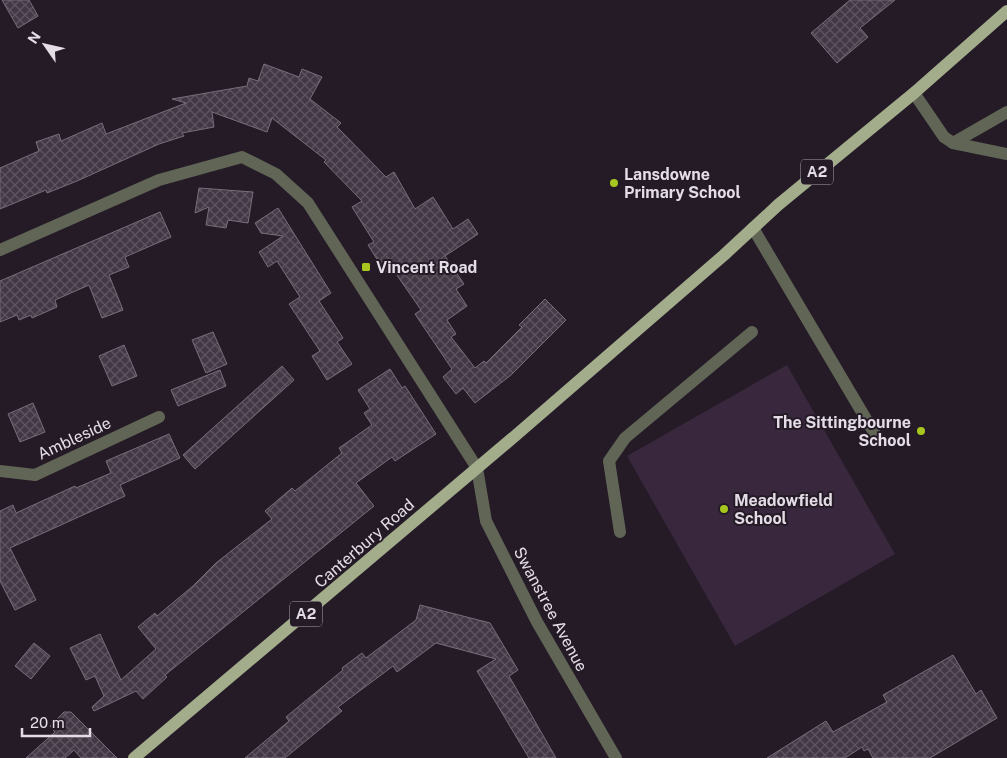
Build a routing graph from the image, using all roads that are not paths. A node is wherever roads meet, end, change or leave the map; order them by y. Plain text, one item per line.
1 (1007, 11) edge
2 (914, 93) junction
3 (1007, 112) edge
4 (953, 143) junction
5 (1007, 154) edge
6 (754, 228) junction
7 (0, 250) edge
8 (752, 332) dead end
9 (159, 417) dead end
10 (879, 442) dead end
11 (477, 468) junction
12 (0, 471) edge
13 (620, 532) dead end
14 (134, 758) edge
15 (616, 758) edge

1 - 2 main road, A2
2 - 4 street
2 - 6 main road, A2
3 - 4 street
4 - 5 street
6 - 10 street
6 - 11 main road, A2
7 - 11 street
8 - 13 street
9 - 12 street, Ambleside
11 - 14 main road, Canterbury Road / A2
11 - 15 street, Swanstree Avenue

